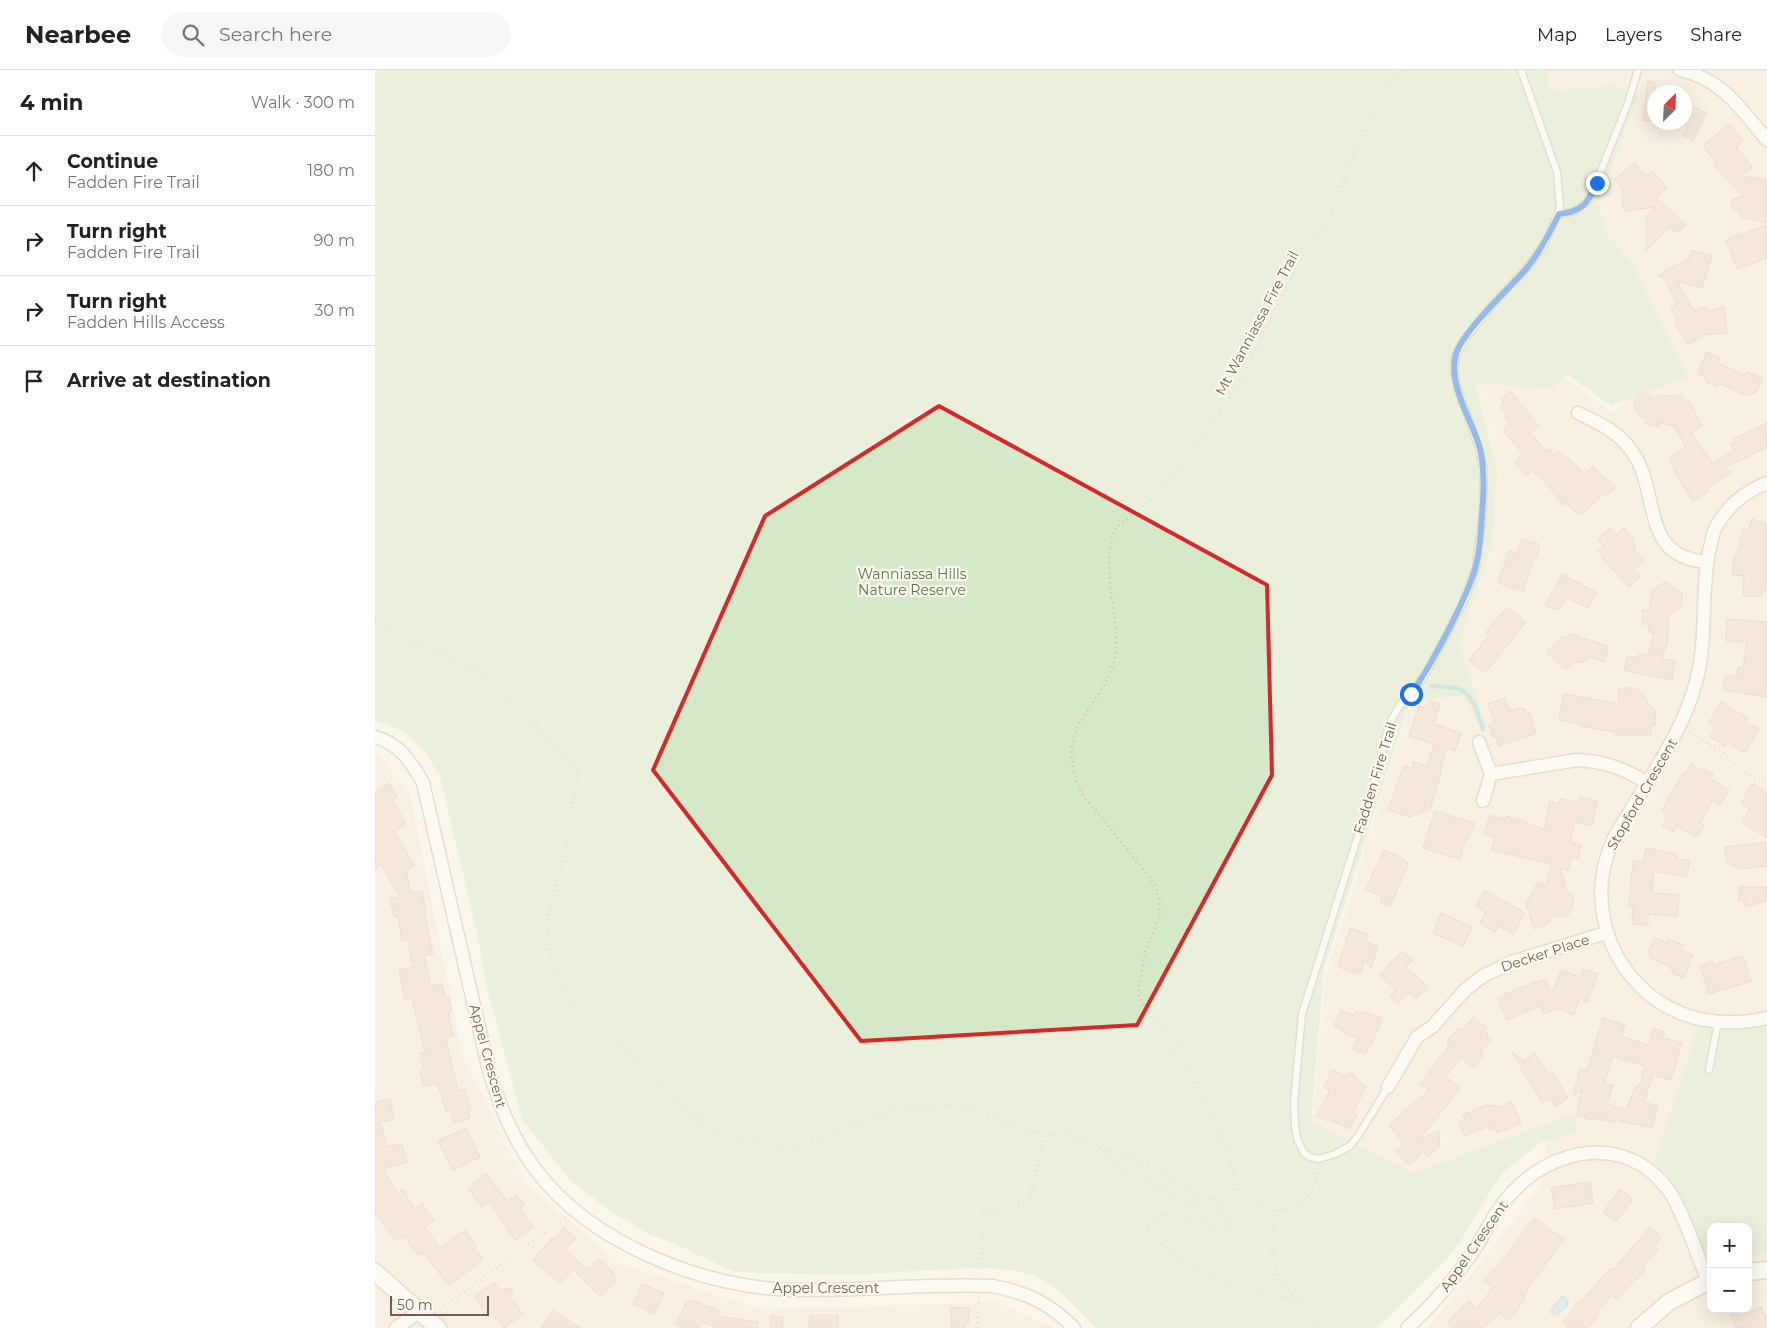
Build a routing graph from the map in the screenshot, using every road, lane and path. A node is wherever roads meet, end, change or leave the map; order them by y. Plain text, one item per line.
1 (1403, 70) edge
2 (1521, 70) edge
3 (1639, 70) edge
4 (1680, 70) edge
5 (1767, 140) edge
6 (1559, 214) junction
7 (1578, 413) dead end
8 (1767, 483) edge
9 (1707, 562) junction
10 (375, 620) edge
11 (1690, 725) dead end
12 (1688, 731) junction
13 (375, 737) edge
14 (1684, 738) dead end
15 (1479, 742) dead end
16 (1491, 774) junction
17 (1767, 782) edge
18 (1647, 783) junction
19 (1483, 801) dead end
20 (1606, 933) junction
21 (1767, 1018) edge
22 (1718, 1022) junction
23 (1709, 1070) dead end
24 (1388, 1086) joint
25 (1044, 1134) junction
26 (1100, 1147) junction
27 (1319, 1159) junction
28 (1237, 1187) junction
29 (576, 1210) junction
30 (1276, 1210) junction
31 (1767, 1270) edge
32 (375, 1272) edge
33 (1752, 1272) edge
34 (1707, 1276) edge
35 (1707, 1282) edge
36 (980, 1286) junction
37 (1295, 1298) junction
38 (419, 1312) junction
39 (437, 1320) edge
40 (396, 1328) edge
41 (977, 1328) edge
42 (1073, 1328) edge
43 (1317, 1328) edge
44 (1407, 1328) edge
45 (1639, 1328) edge

1 - 28 path, Mt Wanniassa Fire Trail
2 - 6 lane, Fadden Fire Trail
3 - 6 lane
4 - 5 street
6 - 27 lane, Fadden Fire Trail
7 - 9 street
8 - 9 street, Stopford Crescent
9 - 18 street, Stopford Crescent
10 - 25 path
11 - 12 path
12 - 14 path
12 - 17 path
13 - 29 street, Appel Crescent
15 - 16 street
16 - 18 street
16 - 19 street
18 - 20 street, Stopford Crescent
20 - 22 street, Stopford Crescent
20 - 24 street, Decker Place
21 - 22 street, Stopford Crescent
22 - 23 lane
24 - 27 lane
25 - 26 path
25 - 36 path
26 - 28 path
26 - 37 path
27 - 30 path
28 - 30 path
29 - 36 street, Appel Crescent
29 - 39 path
30 - 37 path
31 - 33 street
32 - 38 street
34 - 44 street, Appel Crescent
35 - 45 street
36 - 41 path
36 - 42 street, Appel Crescent
37 - 43 path
38 - 39 street
38 - 40 street

